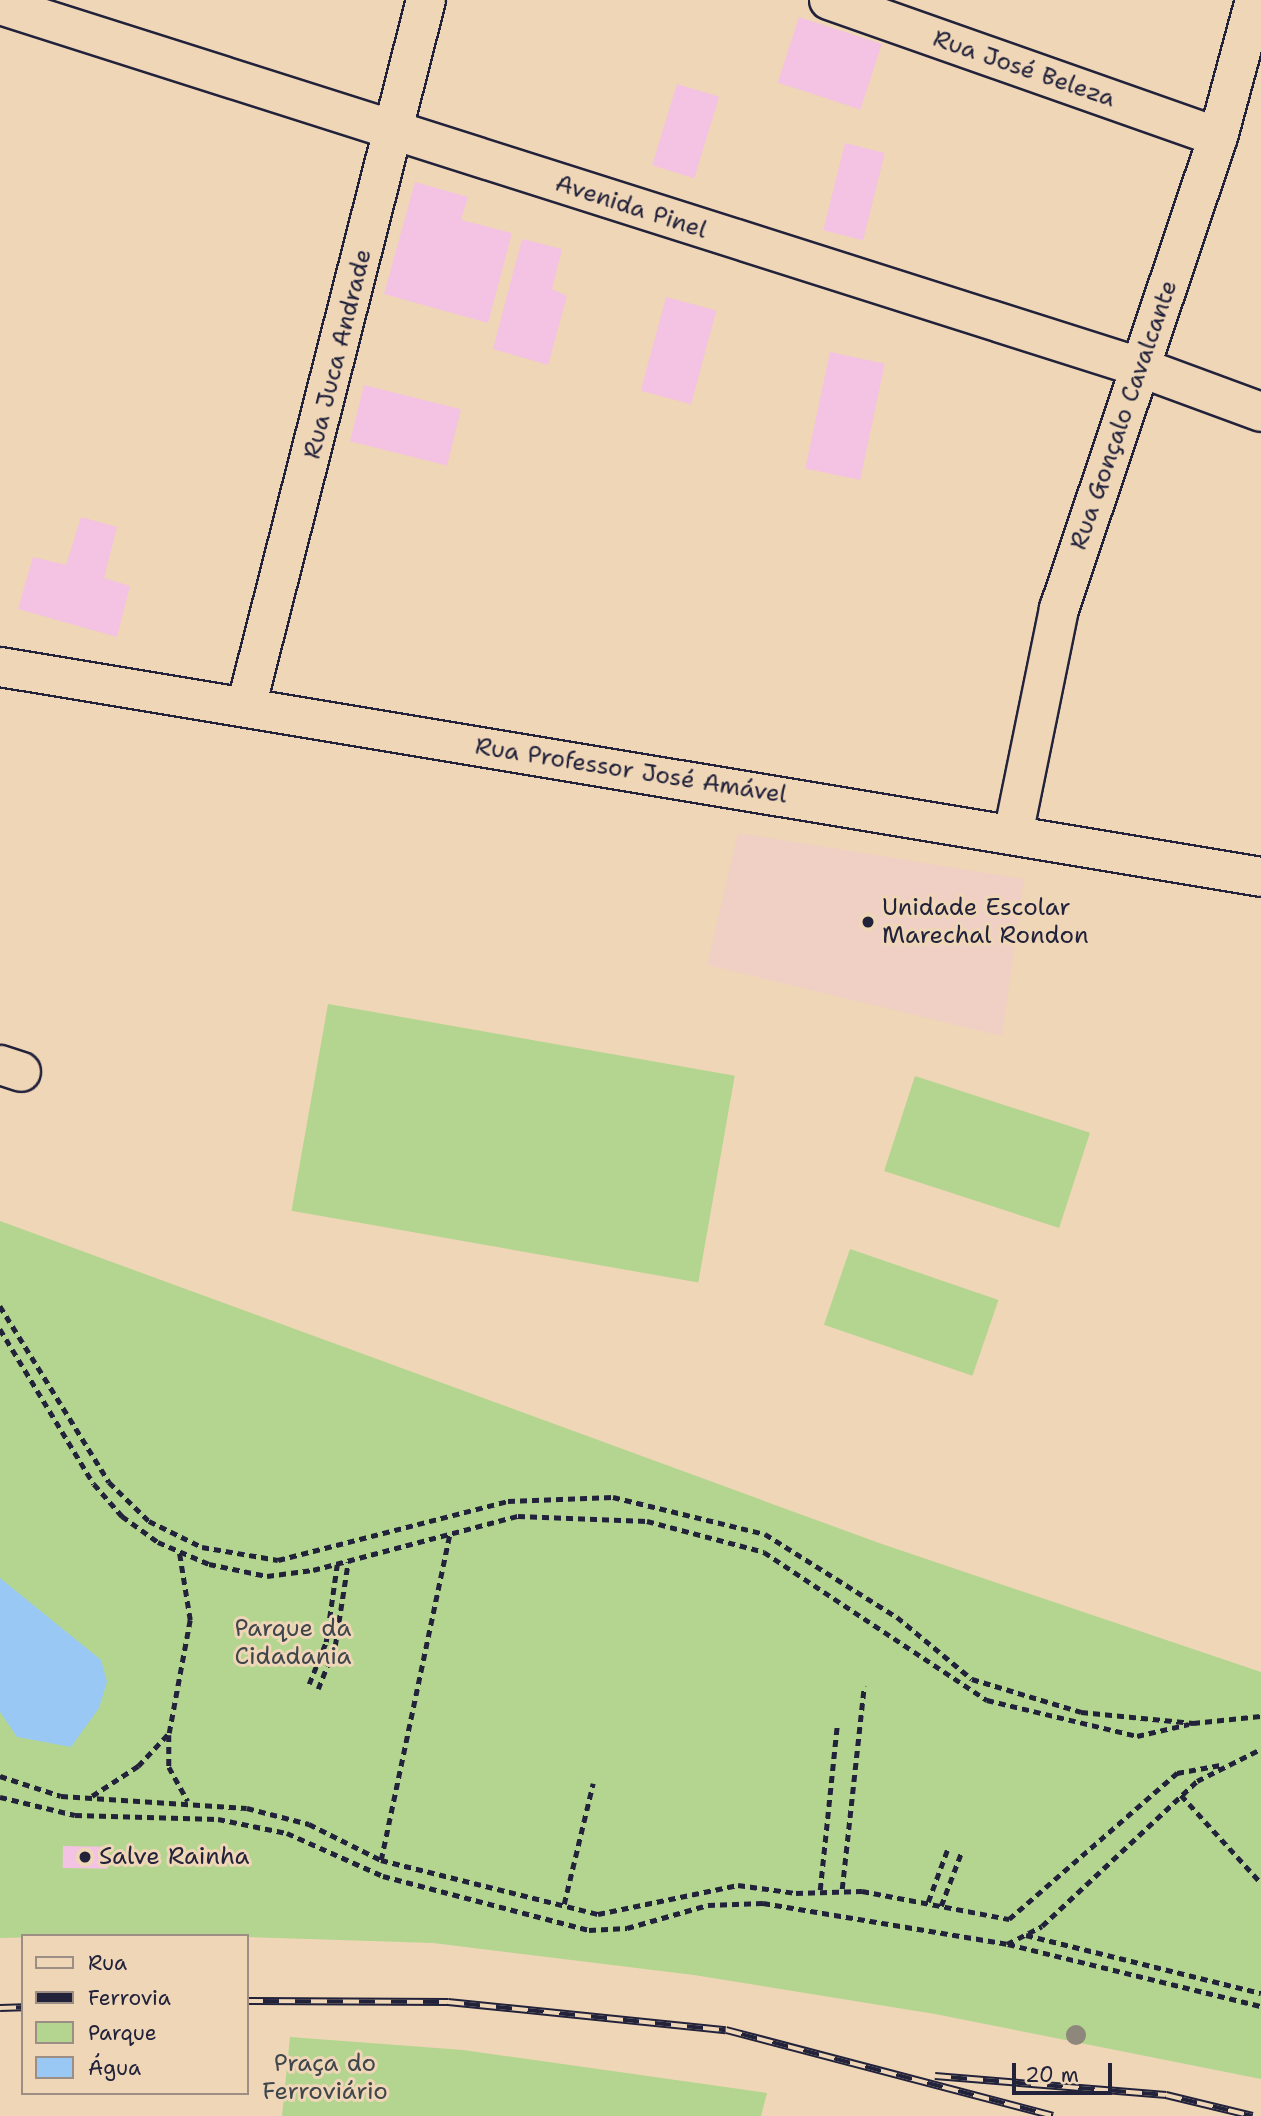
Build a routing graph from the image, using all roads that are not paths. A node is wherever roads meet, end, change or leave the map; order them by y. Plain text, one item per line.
1 (426, 0) edge
2 (829, 0) edge
3 (1255, 0) edge
4 (0, 5) edge
5 (81, 13) edge
6 (395, 132) junction
7 (1218, 137) junction
8 (1139, 367) junction
9 (1261, 412) edge
10 (0, 667) edge
11 (246, 707) junction
12 (1013, 835) junction
13 (1261, 877) edge

1 - 6 street, Rua Juca Andrade
2 - 7 street, Rua José Beleza
3 - 7 street, Rua Gonçalo Cavalcante
4 - 5 street, Avenida Pinel
5 - 6 street, Avenida Pinel
6 - 8 street, Avenida Pinel
6 - 11 street, Rua Juca Andrade
7 - 8 street, Rua Gonçalo Cavalcante
8 - 9 street, Avenida Pinel
8 - 12 street, Rua Gonçalo Cavalcante
10 - 11 street, Rua Professor José Amável
11 - 12 street, Rua Professor José Amável
12 - 13 street, Rua Professor José Amável

